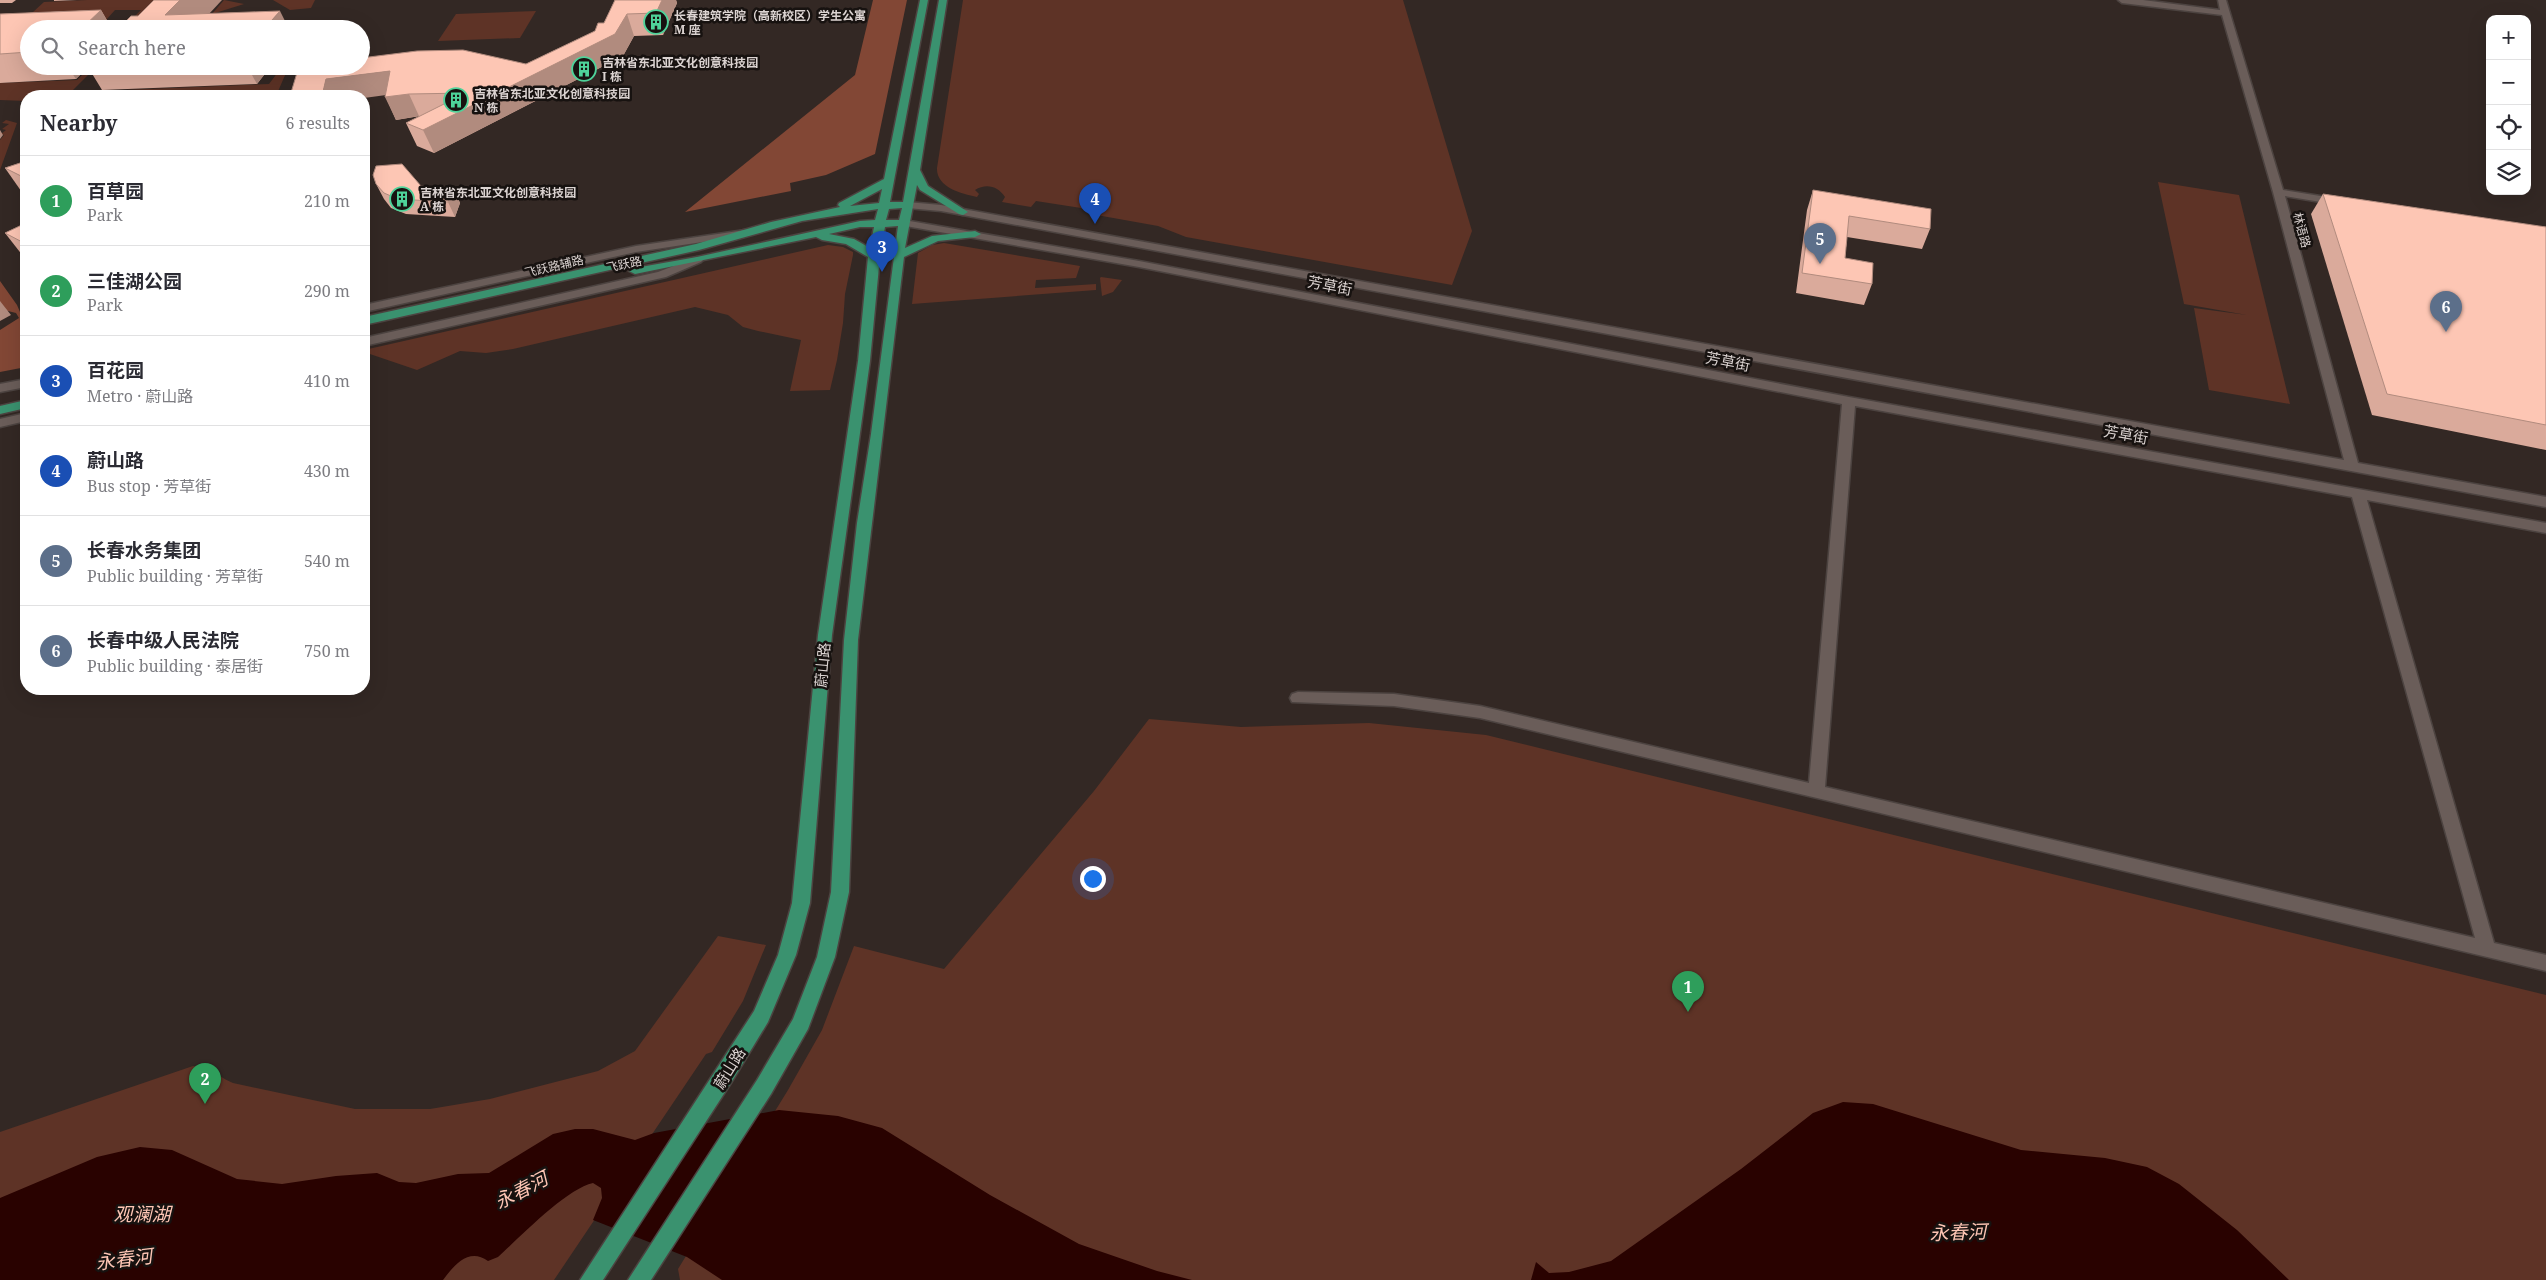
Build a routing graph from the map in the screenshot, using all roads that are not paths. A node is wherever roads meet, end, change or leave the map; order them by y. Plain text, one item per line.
1 (924, 0) edge
2 (943, 0) edge
3 (2122, 0) edge
4 (2222, 0) edge
5 (2226, 13) junction
6 (915, 170) junction
7 (888, 181) junction
8 (2278, 192) junction
9 (2354, 204) edge
10 (884, 205) junction
11 (907, 205) junction
12 (963, 212) junction
13 (816, 217) junction
14 (880, 223) junction
15 (904, 223) junction
16 (747, 232) junction
17 (975, 234) junction
18 (808, 236) junction
19 (1176, 250) junction
20 (874, 256) junction
21 (898, 256) junction
22 (697, 260) junction
23 (1163, 269) junction
24 (396, 302) junction
25 (370, 308) edge
26 (370, 317) edge
27 (370, 319) edge
28 (370, 328) edge
29 (370, 341) edge
30 (20, 384) edge
31 (0, 388) edge
32 (20, 397) edge
33 (0, 401) edge
34 (1849, 401) junction
35 (20, 405) edge
36 (0, 410) edge
37 (20, 418) edge
38 (0, 423) edge
39 (2352, 467) junction
40 (2358, 493) junction
41 (2546, 502) edge
42 (2546, 528) edge
43 (1298, 698) dead end
44 (1817, 790) junction
45 (2487, 948) junction
46 (2546, 963) edge
47 (596, 1273) edge
48 (639, 1280) edge

1 - 7 main road, 蔚山路
2 - 6 main road, 蔚山路
3 - 5 street
4 - 5 street, 林语路
5 - 8 street, 林语路
6 - 11 main road, 蔚山路
6 - 12 main road
7 - 10 main road, 蔚山路
7 - 13 main road
8 - 9 street
8 - 39 street, 林语路
10 - 11 main road, 飞跃路
10 - 13 main road, 飞跃路
10 - 14 main road, 蔚山路
11 - 12 street, 芳草街
11 - 15 main road, 蔚山路
12 - 19 street, 芳草街
13 - 16 main road, 飞跃路
14 - 15 main road, 飞跃路
14 - 18 main road, 飞跃路
14 - 20 main road, 蔚山路
15 - 17 street, 芳草街
15 - 21 main road, 蔚山路
16 - 24 street, 飞跃路辅路
16 - 27 main road, 飞跃路
17 - 21 main road
17 - 23 street, 芳草街
18 - 20 main road
18 - 22 main road, 飞跃路
19 - 23 street
19 - 39 street, 芳草街
20 - 47 main road, 蔚山路
21 - 48 main road, 蔚山路
22 - 28 main road, 飞跃路
22 - 29 street
23 - 34 street, 芳草街
24 - 25 street, 飞跃路辅路
24 - 26 street
30 - 31 street
32 - 33 main road
34 - 40 street, 芳草街
34 - 44 street
35 - 36 main road
37 - 38 street
39 - 41 street, 芳草街
40 - 42 street, 芳草街
40 - 45 street
43 - 44 street
44 - 45 street
45 - 46 street

